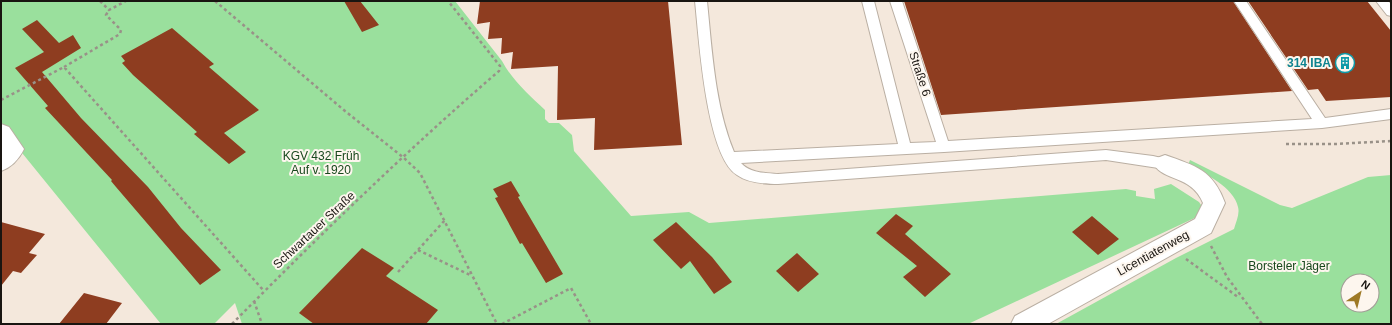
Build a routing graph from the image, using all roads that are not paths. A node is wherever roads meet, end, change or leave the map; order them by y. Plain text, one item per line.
1 (701, 1) edge
2 (868, 1) edge
3 (896, 1) edge
4 (1240, 1) edge
5 (1382, 1) edge
6 (1391, 12) edge
7 (1391, 114) edge
8 (1322, 123) junction
9 (1, 133) edge
10 (944, 147) junction
11 (905, 148) junction
12 (729, 158) junction
13 (1, 162) edge
14 (1165, 164) joint
15 (1024, 324) edge

1 - 12 lane
2 - 11 lane
3 - 10 lane, Straße 6
4 - 8 lane
5 - 6 lane
7 - 8 lane
8 - 10 lane
9 - 13 street
10 - 11 lane
11 - 12 lane
12 - 14 lane
14 - 15 street, Licentiatenweg

